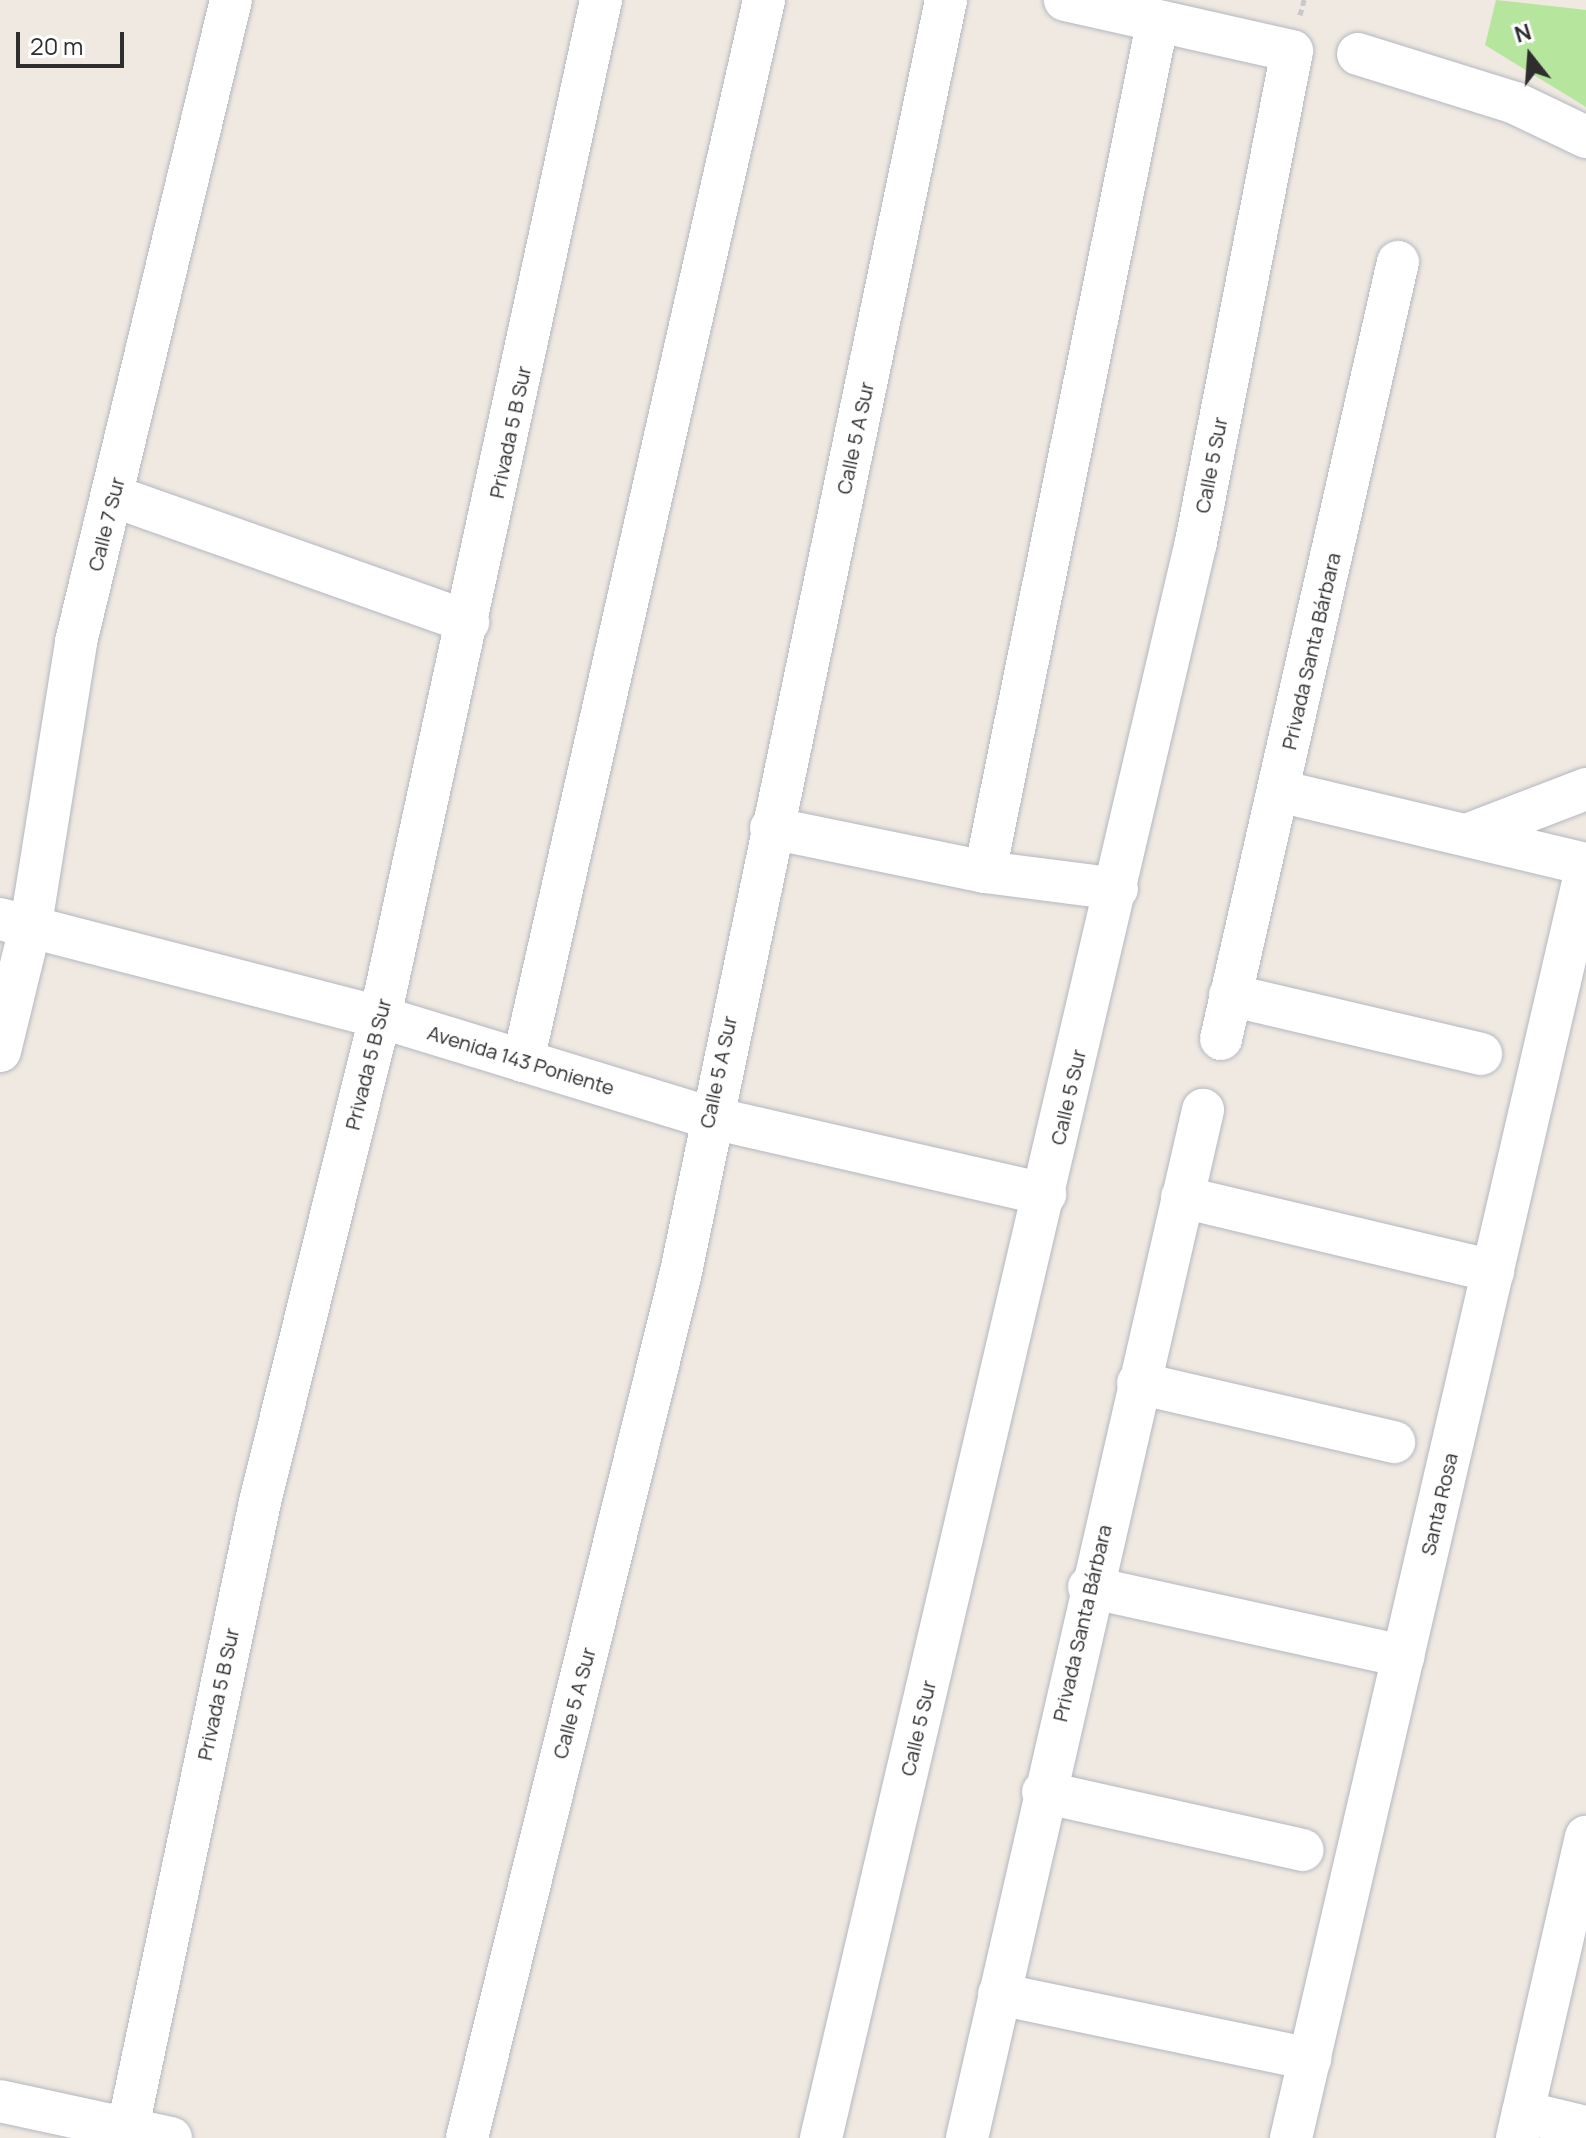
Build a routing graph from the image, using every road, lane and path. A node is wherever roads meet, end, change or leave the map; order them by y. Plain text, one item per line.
1 (231, 0) edge
2 (601, 0) edge
3 (764, 0) edge
4 (946, 0) edge
5 (1065, 0) edge
6 (1157, 24) junction
7 (1358, 54) dead end
8 (1586, 137) edge
9 (1398, 262) dead end
10 (113, 496) junction
11 (468, 622) junction
12 (1586, 789) edge
13 (1279, 791) junction
14 (771, 828) junction
15 (1474, 832) junction
16 (1586, 866) edge
17 (985, 872) junction
18 (1117, 889) junction
19 (15, 921) edge
20 (1230, 995) junction
21 (380, 1017) junction
22 (1221, 1039) dead end
23 (0, 1051) edge
24 (1481, 1054) dead end
25 (523, 1061) junction
26 (1203, 1110) dead end
27 (708, 1117) junction
28 (1045, 1194) junction
29 (1182, 1197) junction
30 (1493, 1271) junction
31 (1138, 1383) junction
32 (1394, 1442) dead end
33 (1089, 1587) junction
34 (1404, 1656) junction
35 (1043, 1792) junction
36 (1586, 1837) edge
37 (1303, 1850) dead end
38 (1577, 1919) edge
39 (999, 1994) junction
40 (1310, 2059) junction
41 (0, 2101) edge
42 (1520, 2125) edge
43 (128, 2127) junction
44 (1586, 2127) edge
45 (171, 2138) edge
46 (467, 2138) edge
47 (821, 2138) edge
48 (967, 2138) edge
49 (1291, 2138) edge

1 - 10 street, Calle 7 Sur
2 - 11 street, Privada 5 B Sur
3 - 25 street
4 - 14 street, Calle 5 A Sur
5 - 6 street
6 - 17 street
6 - 18 street, Calle 5 Sur
7 - 8 street
9 - 13 street, Privada Santa Bárbara
10 - 11 street
10 - 19 street, Calle 7 Sur
11 - 21 street, Privada 5 B Sur
12 - 15 street
13 - 15 street
13 - 20 street, Privada Santa Bárbara
14 - 17 street
14 - 27 street, Calle 5 A Sur
15 - 16 street
16 - 30 street, Santa Rosa
17 - 18 street
18 - 28 street, Calle 5 Sur
19 - 21 street, Avenida 143 Poniente
19 - 23 street, Calle 7 Sur
20 - 22 street, Privada Santa Bárbara
20 - 24 street
21 - 25 street, Avenida 143 Poniente
21 - 43 street, Privada 5 B Sur
25 - 27 street, Avenida 143 Poniente
26 - 29 street, Privada Santa Bárbara
27 - 28 street, Avenida 143 Poniente
27 - 46 street, Calle 5 A Sur
28 - 47 street, Calle 5 Sur
29 - 30 street
29 - 31 street, Privada Santa Bárbara
30 - 34 street, Santa Rosa
31 - 32 street
31 - 33 street, Privada Santa Bárbara
33 - 34 street
33 - 35 street, Privada Santa Bárbara
34 - 40 street, Santa Rosa
35 - 37 street
35 - 39 street, Privada Santa Bárbara
36 - 38 street
38 - 42 street
39 - 40 street
39 - 48 street, Privada Santa Bárbara
40 - 49 street, Santa Rosa
41 - 43 street
42 - 44 street
43 - 45 street

